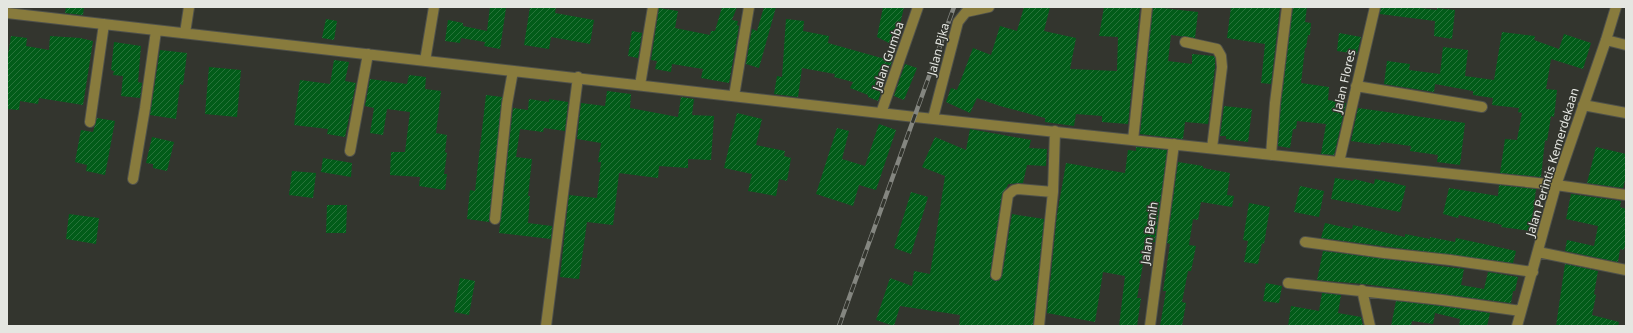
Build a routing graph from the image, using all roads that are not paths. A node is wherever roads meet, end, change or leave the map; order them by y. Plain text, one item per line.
1 (189, 7) edge
2 (434, 7) edge
3 (653, 7) edge
4 (749, 7) edge
5 (918, 7) edge
6 (989, 7) edge
7 (1146, 7) edge
8 (1287, 7) edge
9 (1375, 7) edge
10 (1616, 7) edge
11 (43, 12) edge
12 (7, 13) edge
13 (104, 24) junction
14 (156, 31) junction
15 (185, 33) junction
16 (1606, 40) junction
17 (1185, 42) dead end
18 (1626, 45) edge
19 (368, 54) junction
20 (424, 61) junction
21 (513, 71) junction
22 (578, 77) junction
23 (640, 85) junction
24 (1356, 86) junction
25 (734, 96) junction
26 (1583, 105) junction
27 (1482, 106) dead end
28 (882, 113) junction
29 (1626, 113) edge
30 (933, 118) junction
31 (90, 122) dead end
32 (1054, 132) junction
33 (1133, 140) junction
34 (1174, 144) junction
35 (1212, 148) junction
36 (350, 150) dead end
37 (1271, 155) junction
38 (1339, 162) junction
39 (133, 179) dead end
40 (1556, 185) junction
41 (1054, 192) junction
42 (1626, 195) edge
43 (495, 219) dead end
44 (1305, 242) dead end
45 (1538, 252) junction
46 (1626, 270) edge
47 (1533, 272) junction
48 (996, 275) dead end
49 (1288, 283) dead end
50 (1362, 290) junction
51 (1522, 311) junction
52 (546, 326) edge
53 (1039, 326) edge
54 (1150, 326) edge
55 (1370, 326) edge
56 (1517, 326) edge

1 - 15 street
2 - 20 street
3 - 23 street
4 - 25 street
5 - 28 street, Jalan Gumba
6 - 30 street, Jalan Pjka
7 - 33 street
8 - 37 street
9 - 24 street, Jalan Flores
10 - 16 street, Jalan Perintis Kemerdekaan
11 - 12 street
11 - 13 street
13 - 14 street
13 - 31 street
14 - 15 street
14 - 39 street
15 - 19 street
16 - 18 street
16 - 26 street, Jalan Perintis Kemerdekaan
17 - 35 street
19 - 20 street
19 - 36 street
20 - 21 street
21 - 22 street
21 - 43 street
22 - 23 street
22 - 52 street
23 - 25 street
24 - 27 street
24 - 38 street, Jalan Flores
25 - 28 street
26 - 29 street
26 - 40 street, Jalan Perintis Kemerdekaan
28 - 30 street
30 - 32 street
32 - 33 street
32 - 41 street
33 - 34 street
34 - 35 street
34 - 54 street, Jalan Benih
35 - 37 street
37 - 38 street
38 - 40 street
40 - 42 street
40 - 45 street, Jalan Perintis Kemerdekaan
41 - 48 street
41 - 53 street
44 - 47 street
45 - 46 street
45 - 47 street, Jalan Perintis Kemerdekaan
47 - 51 street, Jalan Perintis Kemerdekaan
49 - 50 street
50 - 51 street
50 - 55 street
51 - 56 street, Jalan Perintis Kemerdekaan

